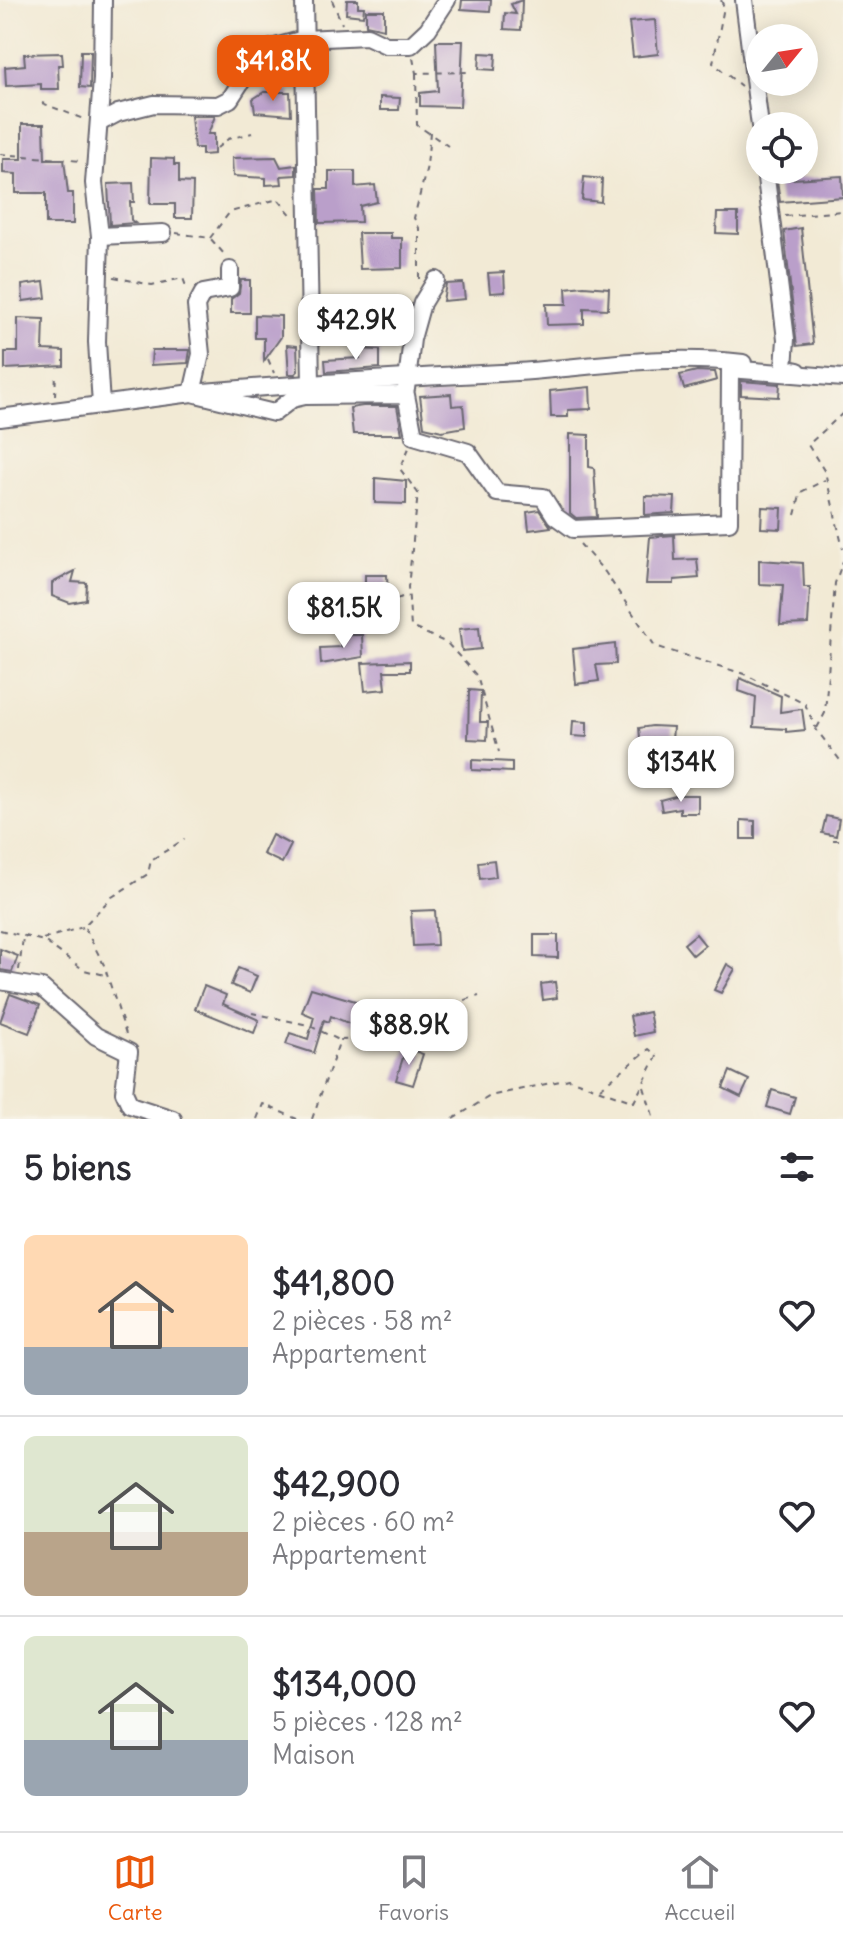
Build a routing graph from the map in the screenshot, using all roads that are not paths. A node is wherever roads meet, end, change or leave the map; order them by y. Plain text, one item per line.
1 (103, 0) edge
2 (304, 0) edge
3 (447, 0) edge
4 (744, 0) edge
5 (304, 39) junction
6 (758, 112) edge
7 (99, 125) junction
8 (766, 184) edge
9 (163, 233) road end
10 (100, 236) junction
11 (230, 270) road end
12 (432, 286) road end
13 (784, 368) junction
14 (839, 378) edge
15 (311, 383) junction
16 (408, 388) junction
17 (192, 393) junction
18 (101, 405) junction
19 (0, 418) edge
20 (0, 981) edge
21 (173, 1119) edge

1 - 7 street
2 - 5 street
3 - 5 street
4 - 6 street
5 - 7 street
5 - 15 street
7 - 10 street
8 - 13 street
9 - 10 street
10 - 18 street
11 - 17 street
12 - 16 street
13 - 14 street
13 - 16 street
14 - 16 street
15 - 16 street
15 - 17 street
16 - 17 street
17 - 18 street
18 - 19 street
20 - 21 street

